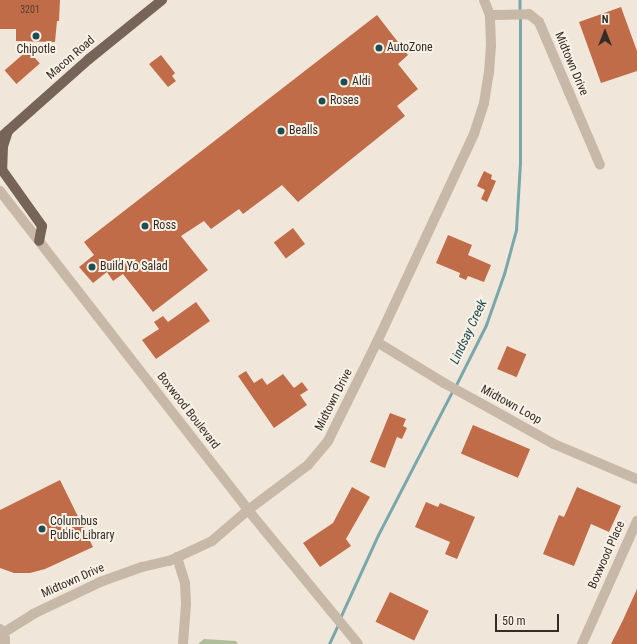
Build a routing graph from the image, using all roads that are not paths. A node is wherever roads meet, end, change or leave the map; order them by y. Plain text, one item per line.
1 (162, 0) edge
2 (484, 0) edge
3 (490, 15) junction
4 (8, 131) junction
5 (0, 138) edge
6 (600, 165) dead end
7 (0, 191) edge
8 (39, 241) junction
9 (377, 342) junction
10 (637, 479) edge
11 (248, 510) junction
12 (637, 521) edge
13 (177, 557) junction
14 (1, 631) edge
15 (356, 642) edge
16 (5, 644) edge
17 (183, 644) edge
18 (582, 644) edge

1 - 4 main road, Macon Road
2 - 3 street, Midtown Drive
3 - 6 street, Midtown Drive
3 - 9 street, Midtown Drive
4 - 5 main road, Macon Road
4 - 8 main road
7 - 8 street, Boxwood Boulevard
8 - 11 street, Boxwood Boulevard
9 - 10 street, Midtown Loop
9 - 11 street, Midtown Drive
11 - 13 street, Midtown Drive
11 - 15 street, Boxwood Boulevard
12 - 18 street, Boxwood Place
13 - 14 street, Midtown Drive
13 - 17 street
14 - 16 street

